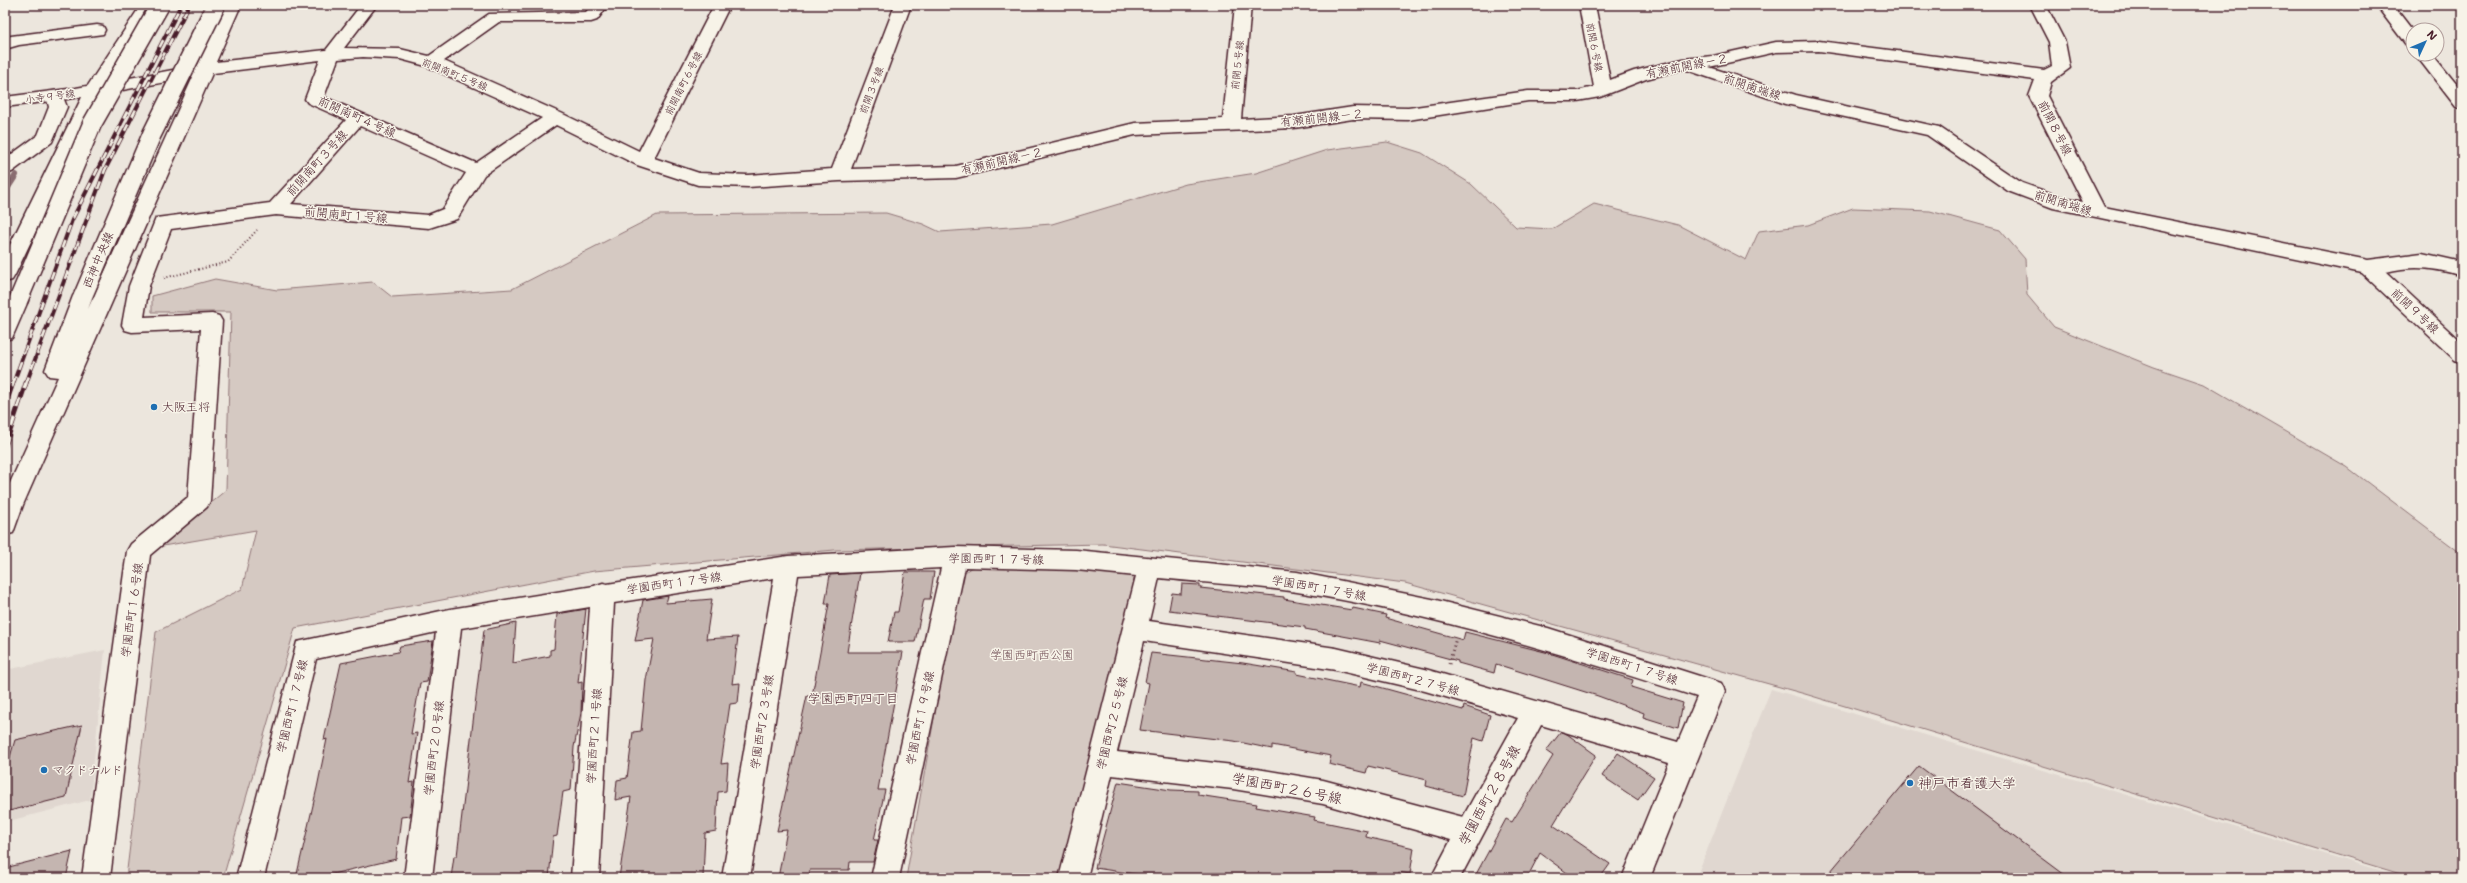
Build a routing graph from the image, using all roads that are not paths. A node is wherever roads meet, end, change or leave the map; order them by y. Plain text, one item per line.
1 (149, 5) edge
2 (160, 5) edge
3 (216, 5) edge
4 (233, 5) edge
5 (369, 5) edge
6 (600, 5) edge
7 (722, 5) edge
8 (902, 5) edge
9 (1243, 5) edge
10 (1587, 5) edge
11 (2038, 5) edge
12 (2384, 5) edge
13 (97, 30) dead end
14 (2405, 32) edge
15 (5, 44) edge
16 (331, 54) junction
17 (432, 62) junction
18 (2429, 62) edge
19 (1683, 64) junction
20 (205, 69) junction
21 (2047, 76) junction
22 (1603, 88) junction
23 (94, 90) junction
24 (55, 96) junction
25 (5, 102) edge
26 (2462, 103) edge
27 (358, 117) junction
28 (555, 117) junction
29 (1231, 126) junction
30 (643, 161) junction
31 (5, 168) edge
32 (477, 171) junction
33 (839, 175) junction
34 (276, 209) junction
35 (2098, 213) junction
36 (2368, 267) junction
37 (2462, 269) edge
38 (5, 275) edge
39 (139, 286) joint
40 (5, 333) edge
41 (2462, 355) edge
42 (12, 504) junction
43 (5, 526) edge
44 (955, 557) junction
45 (788, 566) junction
46 (1150, 568) junction
47 (603, 593) junction
48 (450, 619) junction
49 (1135, 629) junction
50 (1534, 713) junction
51 (1686, 756) junction
52 (1102, 762) junction
53 (1469, 832) junction
54 (96, 878) edge
55 (250, 878) edge
56 (418, 878) edge
57 (585, 878) edge
58 (736, 878) edge
59 (885, 878) edge
60 (1073, 878) edge
61 (1445, 878) edge
62 (1636, 878) edge

1 - 23 street
2 - 40 street, bridge
3 - 42 street, 西神中央線, bridge
4 - 20 street
5 - 16 street, 前開南町４号線
6 - 17 street
7 - 30 street, 前開南町６号線
8 - 33 street, 前開３号線
9 - 29 street, 前開５号線
10 - 22 street, 前開６号線
11 - 21 street, 前開８号線
12 - 14 street
13 - 15 street
16 - 17 street, 前開南町５号線
16 - 20 street, 前開南町５号線
16 - 27 street, 前開南町４号線
17 - 28 street, 前開南町５号線
18 - 26 street
19 - 21 street, 有瀬前開線－２
19 - 22 street, 有瀬前開線－２
19 - 35 street, 前開南端線
20 - 23 street, 小寺９号線
20 - 42 street
21 - 35 street, 前開８号線
22 - 29 street, 有瀬前開線－２
23 - 24 street, 小寺９号線
23 - 38 street
24 - 25 street, 小寺９号線
24 - 31 street
27 - 32 street, 前開南町４号線
27 - 34 street, 前開南町３号線
28 - 30 street, 前開南町５号線
28 - 32 street, 前開南町１号線
29 - 33 street, 有瀬前開線－２
30 - 33 street, 有瀬前開線－２
32 - 34 street, 前開南町１号線
34 - 39 street, 前開南町１号線
35 - 36 street, 前開南端線
36 - 37 street, 前開南端線
36 - 41 street, 前開９号線
39 - 54 street, 学園西町１６号線
42 - 43 street, 西神中央線
44 - 45 street, 学園西町１７号線
44 - 46 street, 学園西町１７号線
44 - 59 street, 学園西町１９号線
45 - 47 street, 学園西町１７号線
45 - 58 street, 学園西町２３号線
46 - 49 street, 学園西町２５号線
46 - 51 street, 学園西町１７号線
47 - 48 street, 学園西町１７号線
47 - 57 street, 学園西町２１号線
48 - 55 street, 学園西町１７号線
48 - 56 street, 学園西町２０号線
49 - 50 street, 学園西町２７号線
49 - 52 street, 学園西町２５号線
50 - 51 street, 学園西町２７号線
50 - 53 street, 学園西町２８号線
51 - 62 street, 学園西町１７号線
52 - 53 street, 学園西町２６号線
52 - 60 street, 学園西町２５号線
53 - 61 street, 学園西町２８号線

